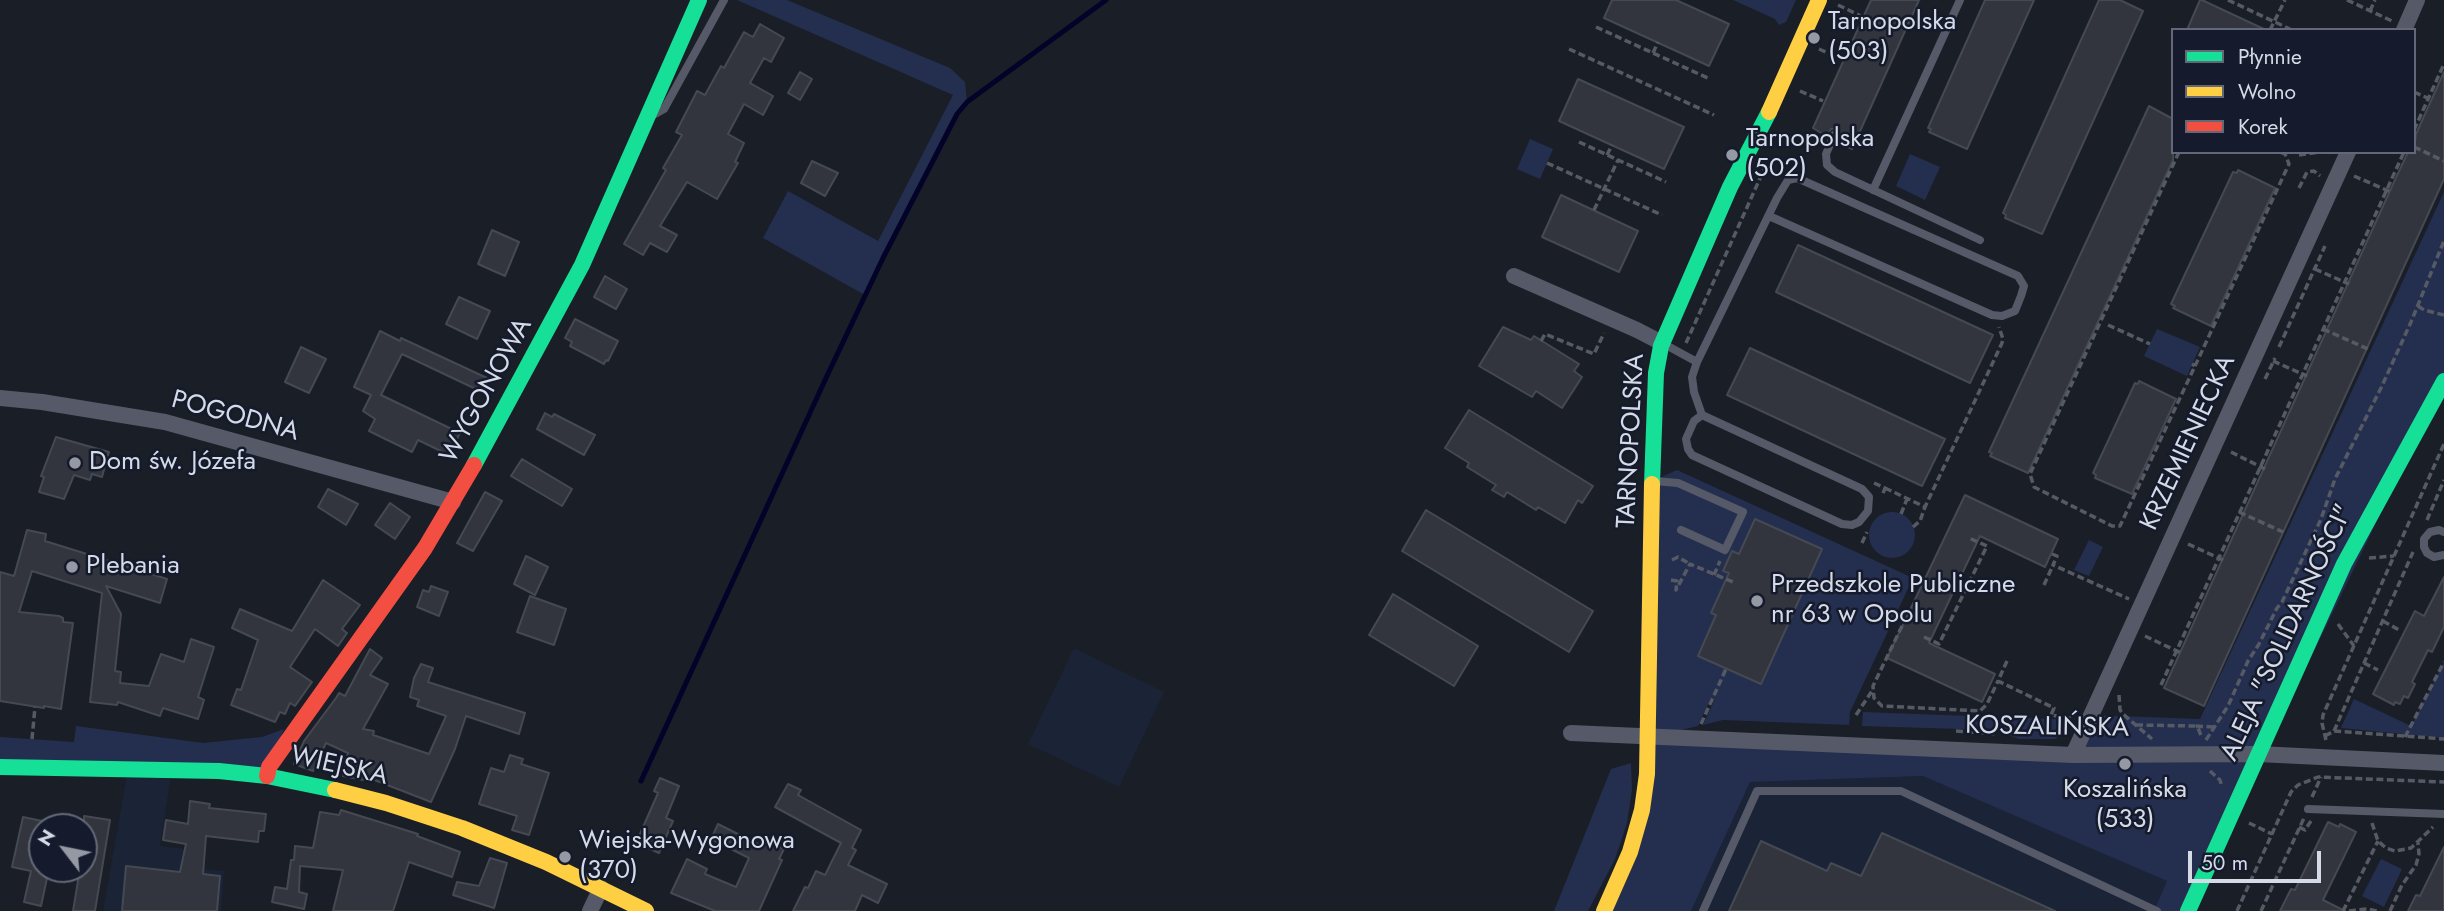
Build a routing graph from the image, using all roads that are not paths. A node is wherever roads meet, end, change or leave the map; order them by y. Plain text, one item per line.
1 (699, 0) edge
2 (724, 0) edge
3 (1819, 0) edge
4 (1960, 0) edge
5 (2417, 0) edge
6 (2400, 27) edge
7 (646, 118) junction
8 (1834, 135) dead end
9 (2347, 154) edge
10 (1873, 190) junction
11 (1769, 216) junction
12 (1980, 240) dead end
13 (1514, 276) dead end
14 (1662, 343) junction
15 (1697, 362) junction
16 (2444, 381) edge
17 (0, 398) edge
18 (1702, 415) junction
19 (1653, 481) junction
20 (453, 502) junction
21 (1681, 530) dead end
22 (2444, 532) edge
23 (2443, 556) edge
24 (1571, 733) dead end
25 (1648, 738) junction
26 (2258, 754) junction
27 (2073, 755) junction
28 (2444, 763) edge
29 (0, 766) edge
30 (267, 776) junction
31 (2308, 809) road end
32 (2444, 814) edge
33 (601, 888) junction
34 (2137, 902) junction
35 (590, 911) edge
36 (646, 911) edge
37 (1604, 911) edge
38 (1703, 911) edge
39 (2133, 911) edge
40 (2157, 911) edge
41 (2188, 911) edge

1 - 7 street, WYGONOWA
2 - 7 lane
3 - 14 street, TARNOPOLSKA
4 - 10 lane
5 - 6 street
7 - 20 street, WYGONOWA
8 - 10 lane
9 - 27 street, KRZEMIENIECKA
10 - 12 lane
11 - 11 lane
11 - 15 lane
13 - 14 street
14 - 15 lane
14 - 19 street, TARNOPOLSKA
15 - 18 lane
16 - 26 street, ALEJA "SOLIDARNOŚCI"
17 - 20 street, POGODNA
18 - 18 lane
19 - 21 lane
19 - 25 street, TARNOPOLSKA
20 - 30 street, WYGONOWA
22 - 23 lane
24 - 25 street, KOSZALIŃSKA
25 - 27 street, KOSZALIŃSKA
25 - 37 street, TARNOPOLSKA
26 - 27 street, KOSZALIŃSKA
26 - 28 street, KOSZALIŃSKA
26 - 41 street, ALEJA "SOLIDARNOŚCI"
29 - 30 street, WIEJSKA
30 - 33 street, WIEJSKA
31 - 32 lane
33 - 35 street
33 - 36 street, WIEJSKA
34 - 38 lane
34 - 39 lane
34 - 40 lane

